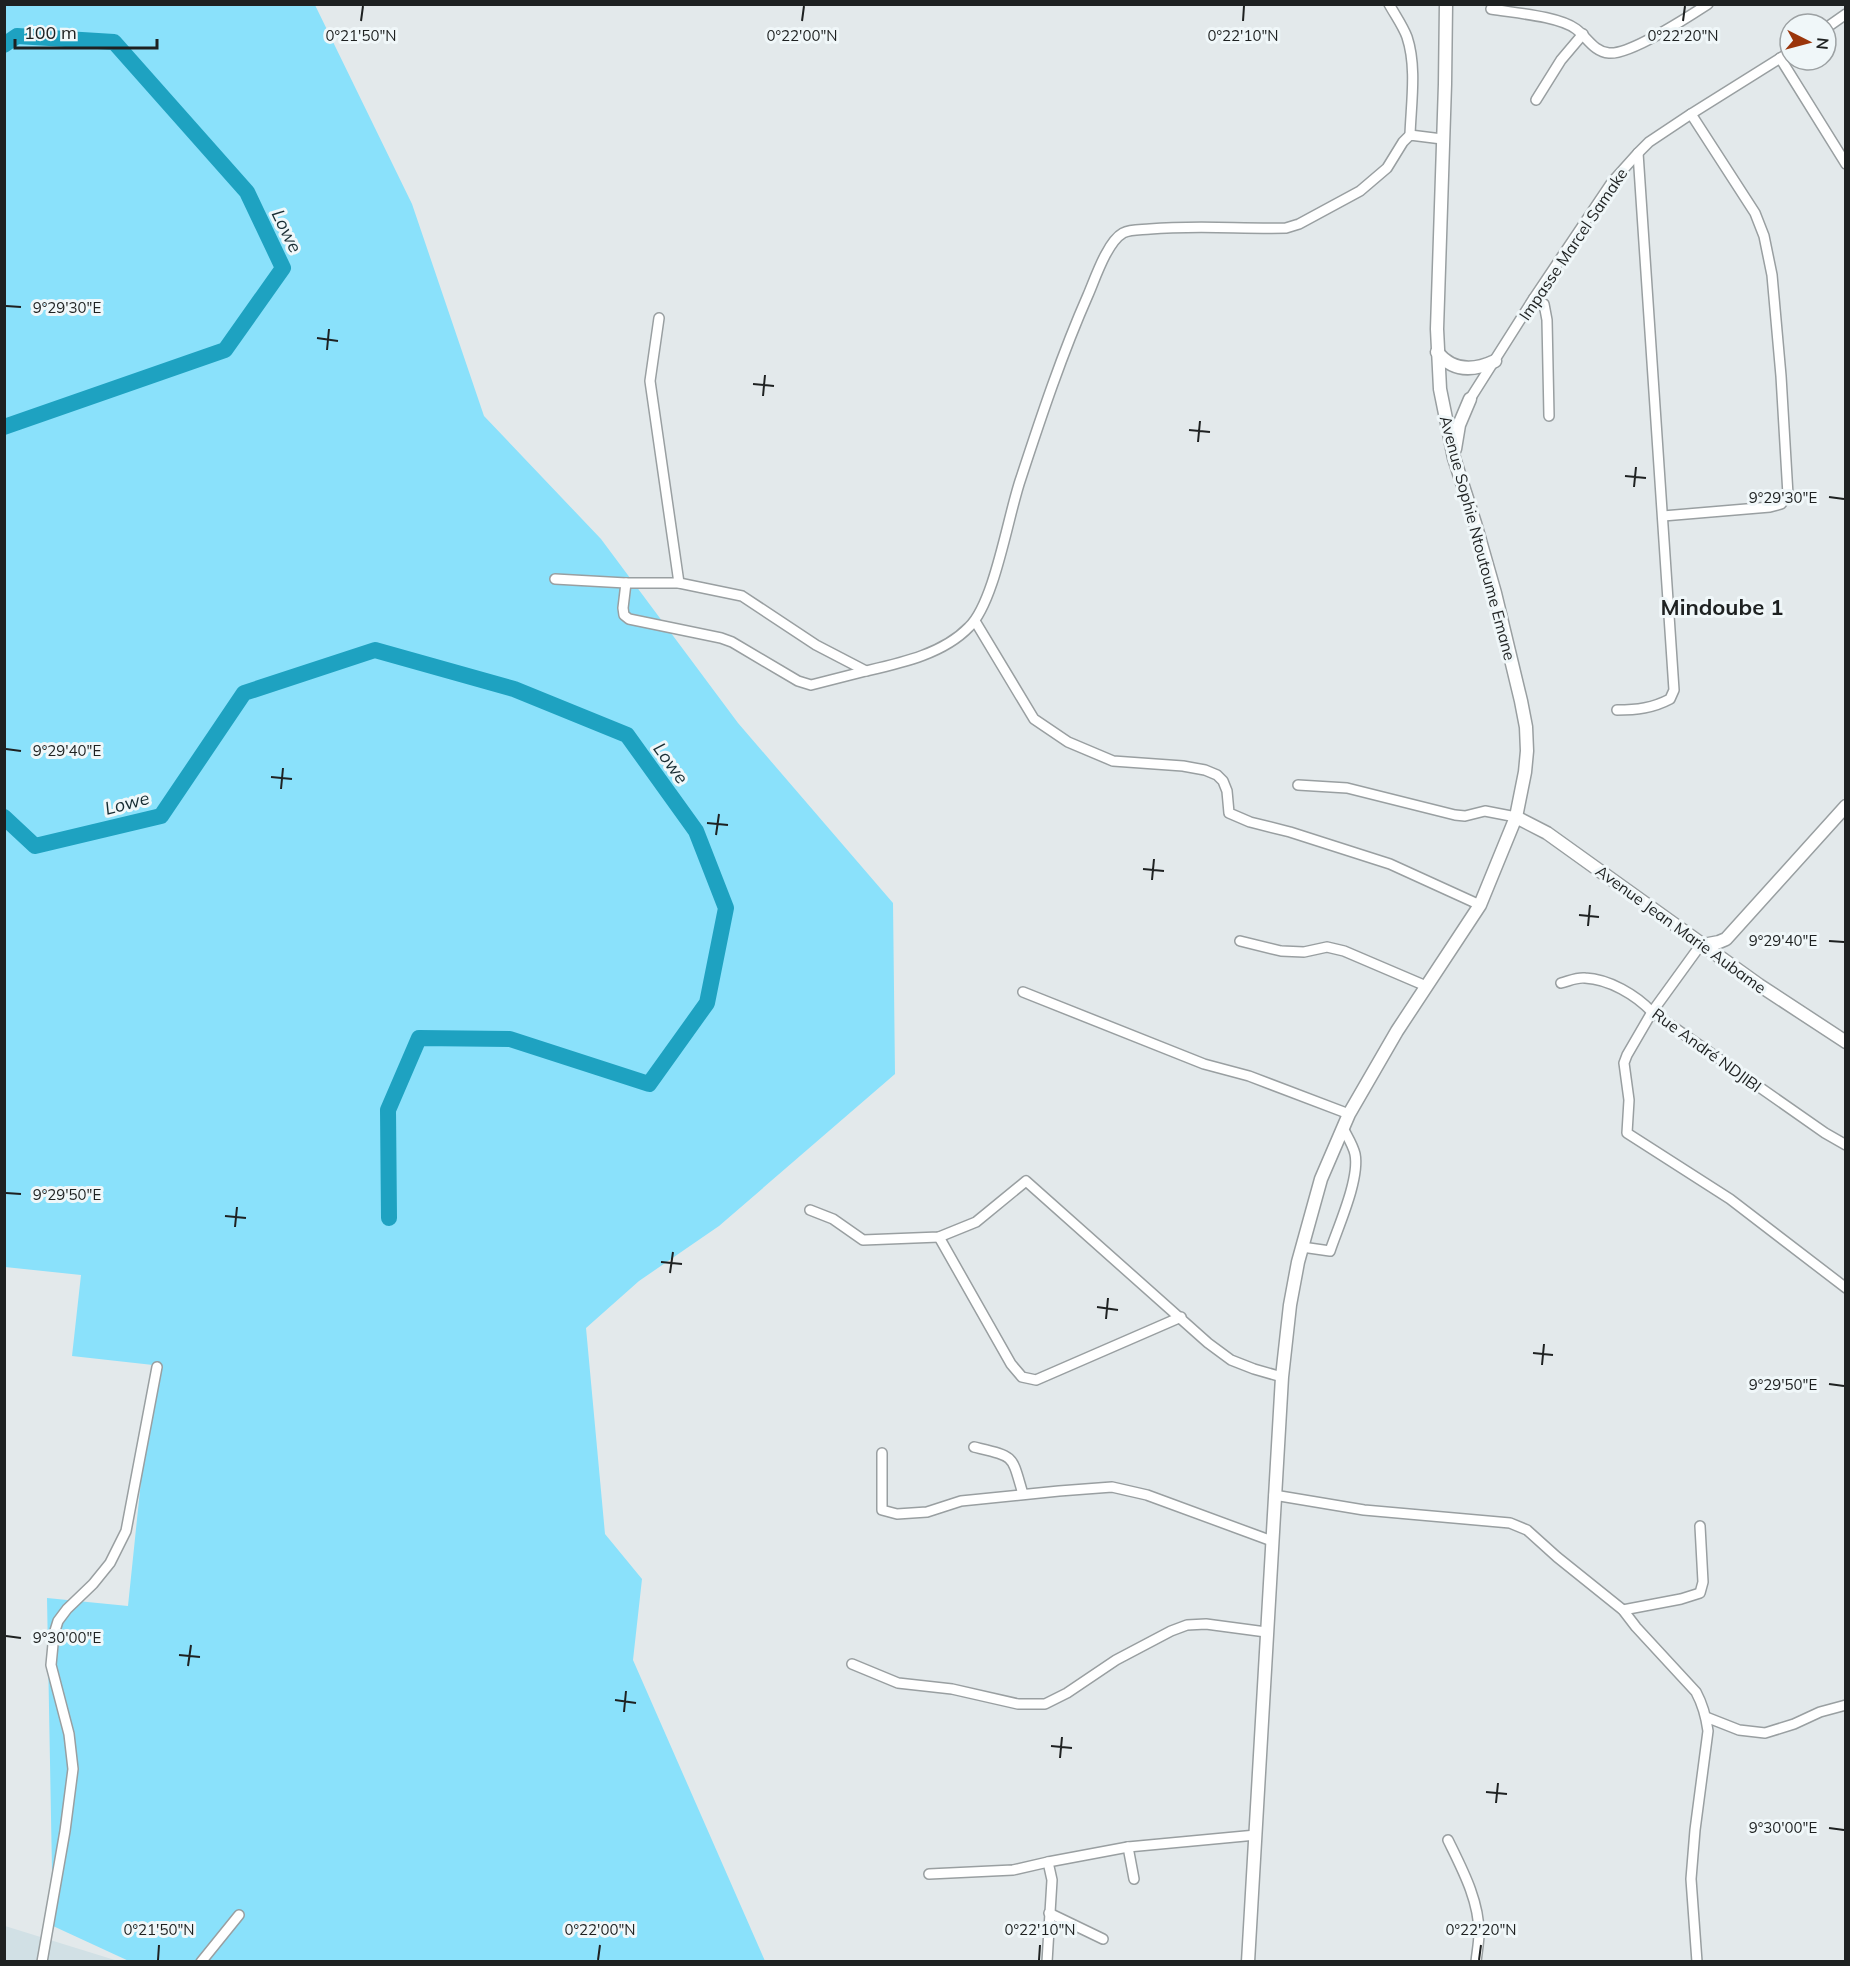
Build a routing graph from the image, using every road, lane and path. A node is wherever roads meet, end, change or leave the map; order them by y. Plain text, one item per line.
1 (1389, 4) edge
2 (1446, 4) edge
3 (1708, 4) edge
4 (1491, 9) dead end
5 (1582, 34) junction
6 (1778, 59) edge
7 (1789, 72) edge
8 (1536, 100) dead end
9 (1691, 114) junction
10 (1410, 135) junction
11 (1442, 138) junction
12 (1638, 153) junction
13 (1845, 164) edge
14 (1534, 297) junction
15 (659, 318) dead end
16 (1437, 352) junction
17 (1495, 361) junction
18 (1470, 399) junction
19 (1442, 401) junction
20 (1549, 416) dead end
21 (1454, 458) junction
22 (1663, 516) junction
23 (555, 579) dead end
24 (679, 583) junction
25 (626, 584) junction
26 (975, 621) junction
27 (866, 672) junction
28 (1617, 710) dead end
29 (1298, 785) dead end
30 (1845, 806) edge
31 (1516, 817) junction
32 (1480, 905) junction
33 (1726, 939) junction
34 (1240, 941) dead end
35 (1702, 944) junction
36 (1728, 962) junction
37 (1561, 983) dead end
38 (1426, 986) junction
39 (1023, 993) dead end
40 (1653, 1012) junction
41 (1845, 1042) edge
42 (1349, 1114) junction
43 (1343, 1128) junction
44 (1845, 1145) edge
45 (810, 1210) dead end
46 (939, 1237) junction
47 (1302, 1247) junction
48 (1845, 1288) edge
49 (1181, 1317) junction
50 (157, 1367) dead end
51 (1281, 1377) junction
52 (974, 1446) dead end
53 (882, 1453) dead end
54 (1023, 1494) junction
55 (1274, 1495) junction
56 (1700, 1526) dead end
57 (1272, 1541) junction
58 (1623, 1610) junction
59 (1266, 1632) junction
60 (852, 1664) dead end
61 (1845, 1705) edge
62 (1706, 1717) junction
63 (1256, 1835) junction
64 (1448, 1839) dead end
65 (1128, 1847) junction
66 (1048, 1862) junction
67 (929, 1874) dead end
68 (1134, 1879) dead end
69 (1049, 1913) junction
70 (239, 1915) dead end
71 (1103, 1939) dead end
72 (42, 1962) edge
73 (201, 1962) edge
74 (1047, 1962) edge
75 (1248, 1962) edge
76 (1476, 1962) edge
77 (1697, 1962) edge

1 - 10 street
2 - 11 street, Avenue Sophie Ntoutoume Emane
3 - 5 street
4 - 5 street
5 - 8 street
6 - 9 street, Impasse Marcel Samake
7 - 13 street
9 - 12 street, Impasse Marcel Samake
9 - 22 street
10 - 11 street
10 - 26 street
11 - 16 street, Avenue Sophie Ntoutoume Emane
12 - 14 street, Impasse Marcel Samake
12 - 22 street
14 - 17 street, Impasse Marcel Samake
14 - 20 street
15 - 24 street
16 - 17 street
16 - 19 street, Avenue Sophie Ntoutoume Emane
17 - 18 street, Impasse Marcel Samake
18 - 19 street
18 - 21 street
19 - 21 street, Avenue Sophie Ntoutoume Emane
21 - 31 street, Avenue Sophie Ntoutoume Emane
22 - 28 street
23 - 25 street
24 - 25 street
24 - 27 street
25 - 27 street
26 - 27 street
26 - 32 street
29 - 31 street
30 - 33 street
31 - 32 street, Avenue Sophie Ntoutoume Emane
31 - 35 street, Avenue Jean Marie Aubame
32 - 38 street, Avenue Sophie Ntoutoume Emane
33 - 35 street
33 - 36 street
34 - 38 street
35 - 36 street, Avenue Jean Marie Aubame
35 - 40 street
36 - 41 street, Avenue Jean Marie Aubame
37 - 40 street, Rue André NDJIBI
38 - 42 street, Avenue Sophie Ntoutoume Emane
39 - 42 street
40 - 44 street, Rue André NDJIBI
40 - 48 street
42 - 43 street, Avenue Sophie Ntoutoume Emane
43 - 47 street, Avenue Sophie Ntoutoume Emane
43 - 47 street
45 - 46 street
46 - 49 street
46 - 49 street
47 - 51 street, Avenue Sophie Ntoutoume Emane
49 - 51 street
50 - 72 street
51 - 55 street, Avenue Sophie Ntoutoume Emane
52 - 54 street
53 - 54 street
54 - 57 street
55 - 57 street, Avenue Sophie Ntoutoume Emane
55 - 58 street
56 - 58 street
57 - 59 street, Avenue Sophie Ntoutoume Emane
58 - 62 street
59 - 60 street
59 - 63 street, Avenue Sophie Ntoutoume Emane
61 - 62 street
62 - 77 street
63 - 65 street
63 - 75 street, Avenue Sophie Ntoutoume Emane
64 - 76 street
65 - 66 street
65 - 68 street
66 - 67 street
66 - 69 street
69 - 71 street
69 - 74 street
70 - 73 street

